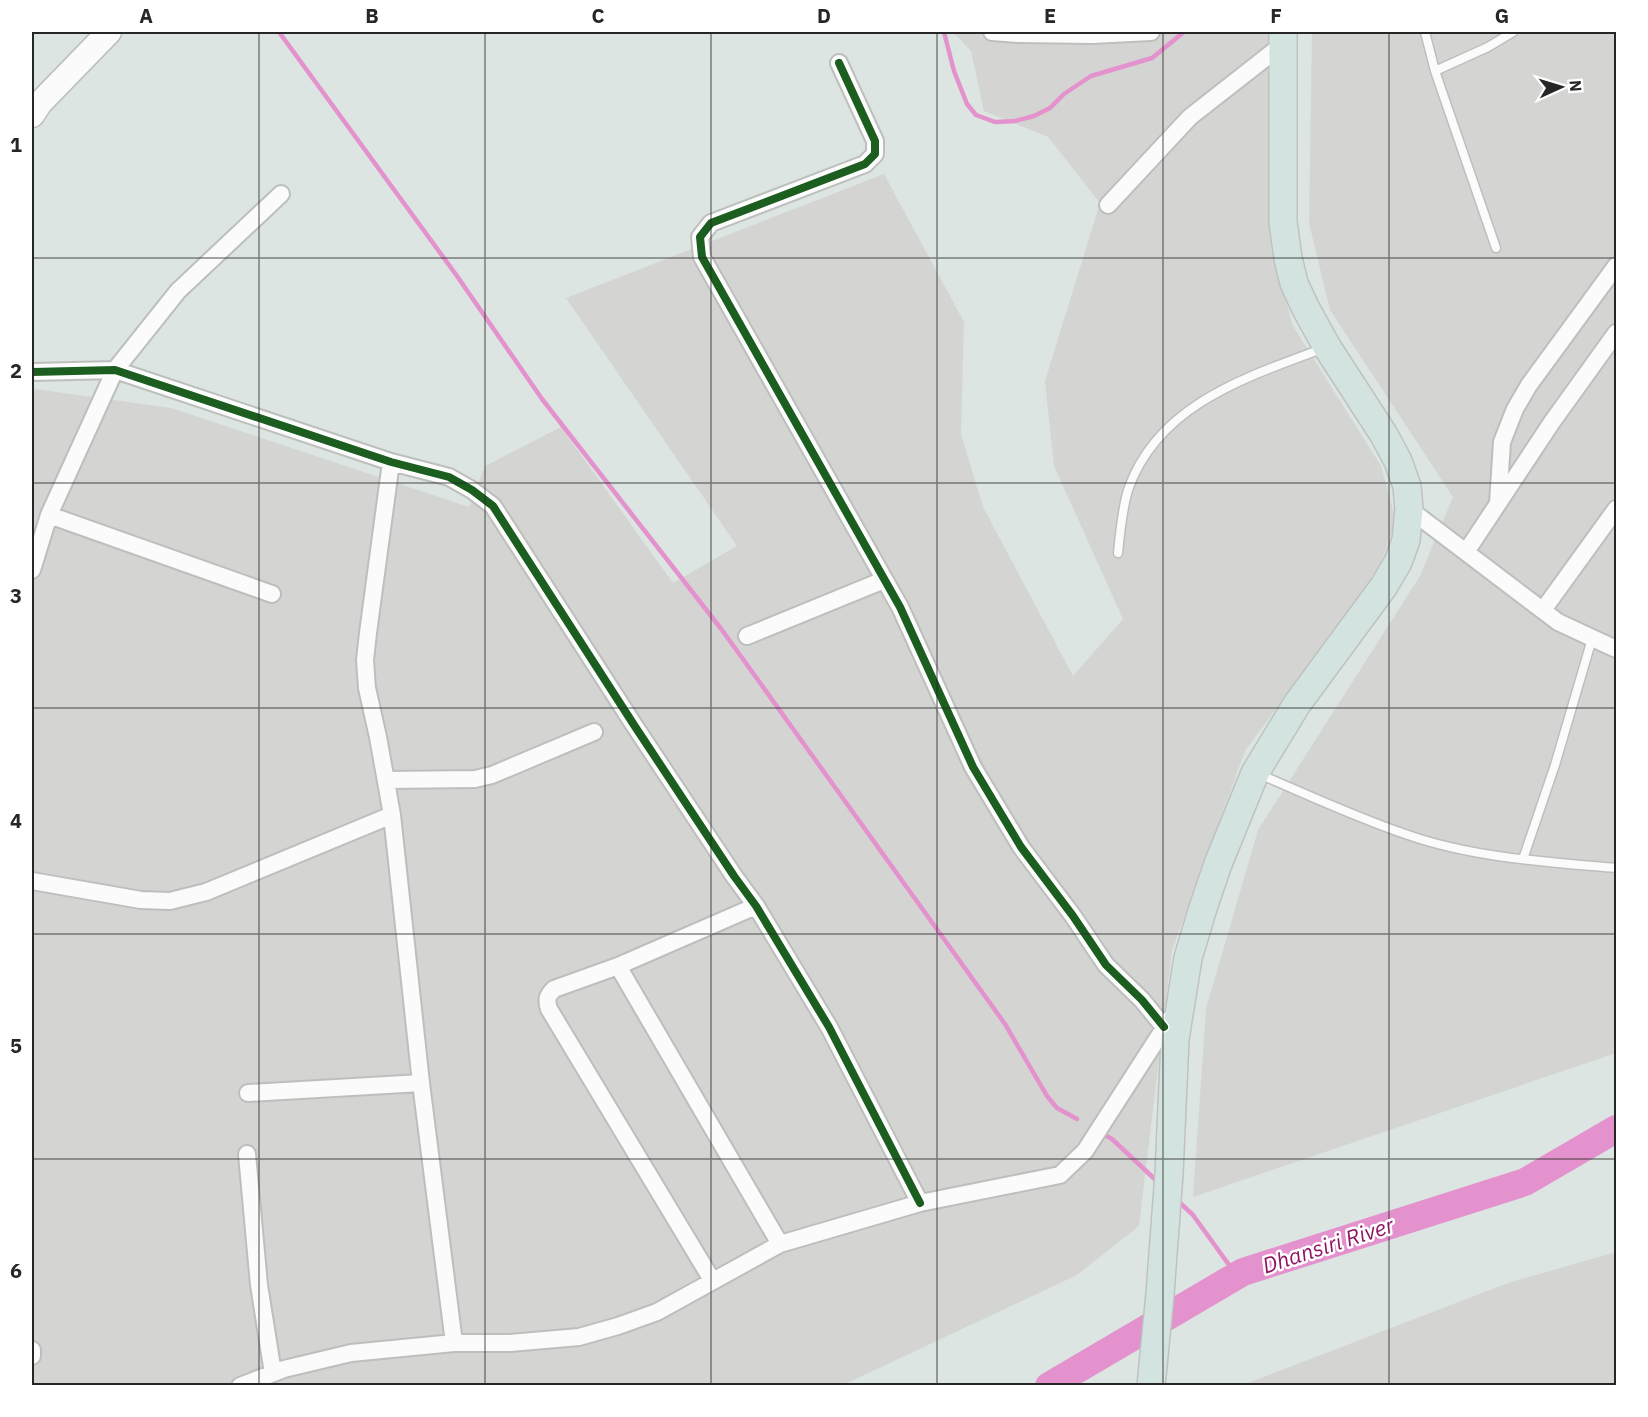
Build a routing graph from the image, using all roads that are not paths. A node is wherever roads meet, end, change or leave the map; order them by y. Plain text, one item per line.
1 (109, 32) edge
2 (992, 32) edge
3 (1151, 32) edge
4 (1425, 32) edge
5 (1513, 32) edge
6 (1080, 33) edge
7 (1287, 36) edge
8 (840, 63) dead end
9 (1435, 71) junction
10 (32, 115) edge
11 (281, 195) dead end
12 (1108, 205) dead end
13 (1496, 248) dead end
14 (1617, 266) edge
15 (1617, 333) edge
16 (1327, 347) junction
17 (115, 370) junction
18 (32, 372) edge
19 (391, 462) junction
20 (1498, 503) junction
21 (1409, 509) junction
22 (1617, 509) edge
23 (49, 515) junction
24 (1466, 552) junction
25 (1118, 553) dead end
26 (32, 570) edge
27 (884, 580) junction
28 (272, 594) dead end
29 (1543, 610) junction
30 (747, 636) dead end
31 (1592, 639) junction
32 (1617, 649) edge
33 (594, 732) dead end
34 (1256, 772) junction
35 (386, 780) junction
36 (392, 815) junction
37 (1523, 859) junction
38 (1617, 868) edge
39 (32, 881) edge
40 (756, 906) junction
41 (618, 966) junction
42 (1172, 1016) junction
43 (421, 1083) junction
44 (248, 1093) dead end
45 (247, 1154) dead end
46 (920, 1203) junction
47 (780, 1244) junction
48 (712, 1280) junction
49 (454, 1343) junction
50 (32, 1350) edge
51 (32, 1356) edge
52 (273, 1373) junction
53 (240, 1386) edge
54 (1150, 1386) edge

1 - 10 main road
2 - 6 street
3 - 6 street
4 - 9 lane
5 - 9 lane
7 - 12 street
7 - 16 main road
8 - 27 street
9 - 13 lane
11 - 17 street
14 - 20 street
15 - 20 street
16 - 21 main road
16 - 25 lane
17 - 18 street
17 - 19 street
17 - 23 street
19 - 35 street
19 - 40 street
20 - 24 street
21 - 24 street
21 - 34 main road
22 - 29 street
23 - 26 street
23 - 28 street
24 - 29 street
27 - 30 street
27 - 42 street
29 - 31 street
31 - 32 street
31 - 37 lane
33 - 35 street
34 - 37 lane
34 - 42 main road
35 - 36 street
36 - 39 street
36 - 43 street
37 - 38 lane
40 - 41 street
40 - 46 street
41 - 47 street
41 - 48 street
42 - 46 street
42 - 54 main road
43 - 44 street
43 - 49 street
45 - 52 street
46 - 47 street
47 - 48 street
48 - 49 street
49 - 52 street
50 - 51 street
52 - 53 street

